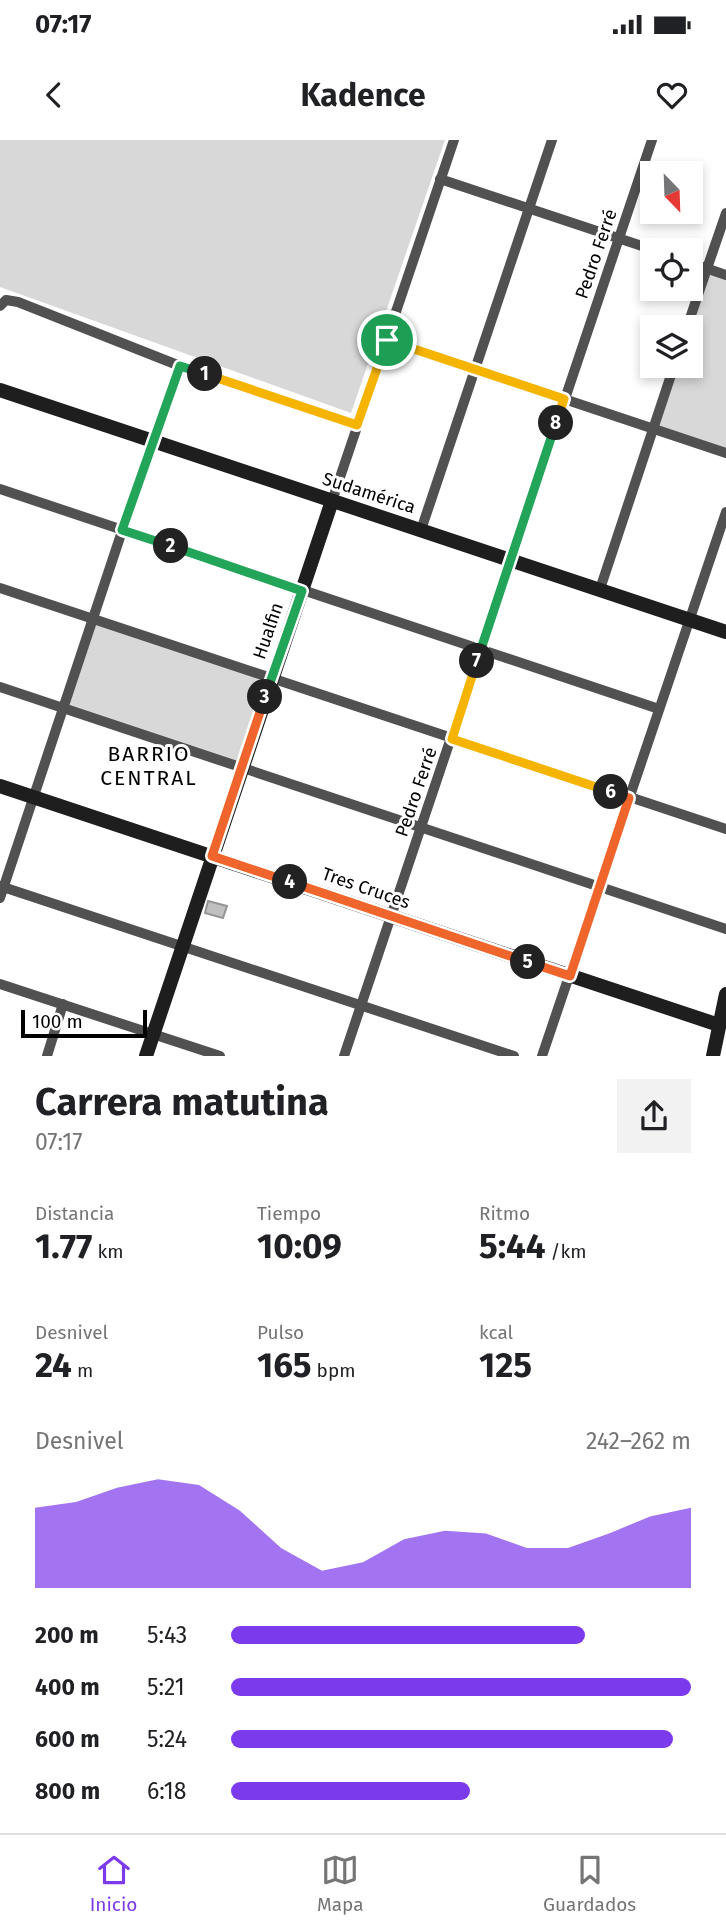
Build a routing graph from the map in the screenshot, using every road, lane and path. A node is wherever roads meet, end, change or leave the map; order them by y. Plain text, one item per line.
1 (454, 140) edge
2 (552, 140) edge
3 (652, 140) edge
4 (440, 179) junction
5 (530, 208) junction
6 (726, 213) edge
7 (618, 238) junction
8 (640, 245) edge
9 (703, 267) edge
10 (707, 268) junction
11 (726, 275) edge
12 (3, 303) edge
13 (691, 315) edge
14 (387, 340) junction
15 (180, 366) junction
16 (475, 370) junction
17 (670, 378) edge
18 (0, 390) edge
19 (564, 399) junction
20 (357, 425) junction
21 (652, 428) junction
22 (152, 441) junction
23 (726, 453) edge
24 (0, 489) edge
25 (332, 500) junction
26 (726, 512) edge
27 (122, 530) junction
28 (421, 530) junction
29 (512, 560) junction
30 (0, 588) edge
31 (600, 589) junction
32 (302, 591) junction
33 (93, 618) junction
34 (690, 620) junction
35 (726, 632) edge
36 (480, 649) junction
37 (272, 678) junction
38 (0, 687) edge
39 (63, 708) junction
40 (659, 709) junction
41 (452, 739) junction
42 (241, 768) junction
43 (0, 786) edge
44 (34, 797) junction
45 (629, 798) junction
46 (421, 827) junction
47 (726, 829) edge
48 (212, 856) junction
49 (600, 887) junction
50 (1, 891) edge
51 (390, 917) junction
52 (726, 929) edge
53 (182, 945) junction
54 (570, 976) junction
55 (0, 984) edge
56 (726, 994) edge
57 (63, 1004) junction
58 (360, 1005) junction
59 (719, 1025) junction
60 (153, 1034) junction
61 (47, 1056) edge
62 (146, 1056) edge
63 (220, 1056) edge
64 (344, 1056) edge
65 (514, 1056) edge
66 (542, 1056) edge
67 (713, 1056) edge

1 - 4 street, Hualfin
2 - 5 street
3 - 7 street, Pedro Ferré
4 - 5 street
4 - 14 street, Hualfin
5 - 7 street
5 - 16 street
6 - 10 street
7 - 8 street
7 - 19 street, Pedro Ferré
9 - 10 street
10 - 11 street
10 - 13 street
12 - 15 street
14 - 16 street
14 - 20 street, Hualfin
15 - 20 street
15 - 22 street
16 - 19 street
16 - 28 street
17 - 21 street
18 - 22 street, Sudamérica
19 - 21 street
19 - 29 street, Pedro Ferré
20 - 25 street, Hualfin
21 - 23 street
21 - 31 street
22 - 25 street, Sudamérica
22 - 27 street
24 - 27 street
25 - 28 street, Sudamérica
25 - 32 street, Hualfin
26 - 34 street
27 - 32 street
27 - 33 street
28 - 29 street, Sudamérica
29 - 31 street, Sudamérica
29 - 36 street, Pedro Ferré
30 - 33 street
31 - 34 street, Sudamérica
32 - 36 street
32 - 37 street, Hualfin
33 - 37 street
33 - 39 street
34 - 35 street, Sudamérica
34 - 40 street
36 - 40 street
36 - 41 street, Pedro Ferré
37 - 41 street
37 - 42 street, Hualfin
38 - 39 street
39 - 42 street
39 - 44 street
40 - 45 street
41 - 45 street
41 - 46 street, Pedro Ferré
42 - 46 street
42 - 48 street, Hualfin
43 - 44 street, Tres Cruces
44 - 48 street, Tres Cruces
44 - 50 street
45 - 47 street
45 - 49 street
46 - 49 street
46 - 51 street, Pedro Ferré
48 - 51 street, Tres Cruces
48 - 53 street, Hualfin
49 - 52 street
49 - 54 street
50 - 53 street
51 - 54 street, Tres Cruces
51 - 58 street, Pedro Ferré
53 - 58 street
53 - 60 street, Hualfin
54 - 59 street, Tres Cruces
54 - 66 street
55 - 57 street
56 - 59 street
57 - 60 street
57 - 61 street
58 - 64 street, Pedro Ferré
58 - 65 street
59 - 67 street
60 - 62 street, Hualfin
60 - 63 street

